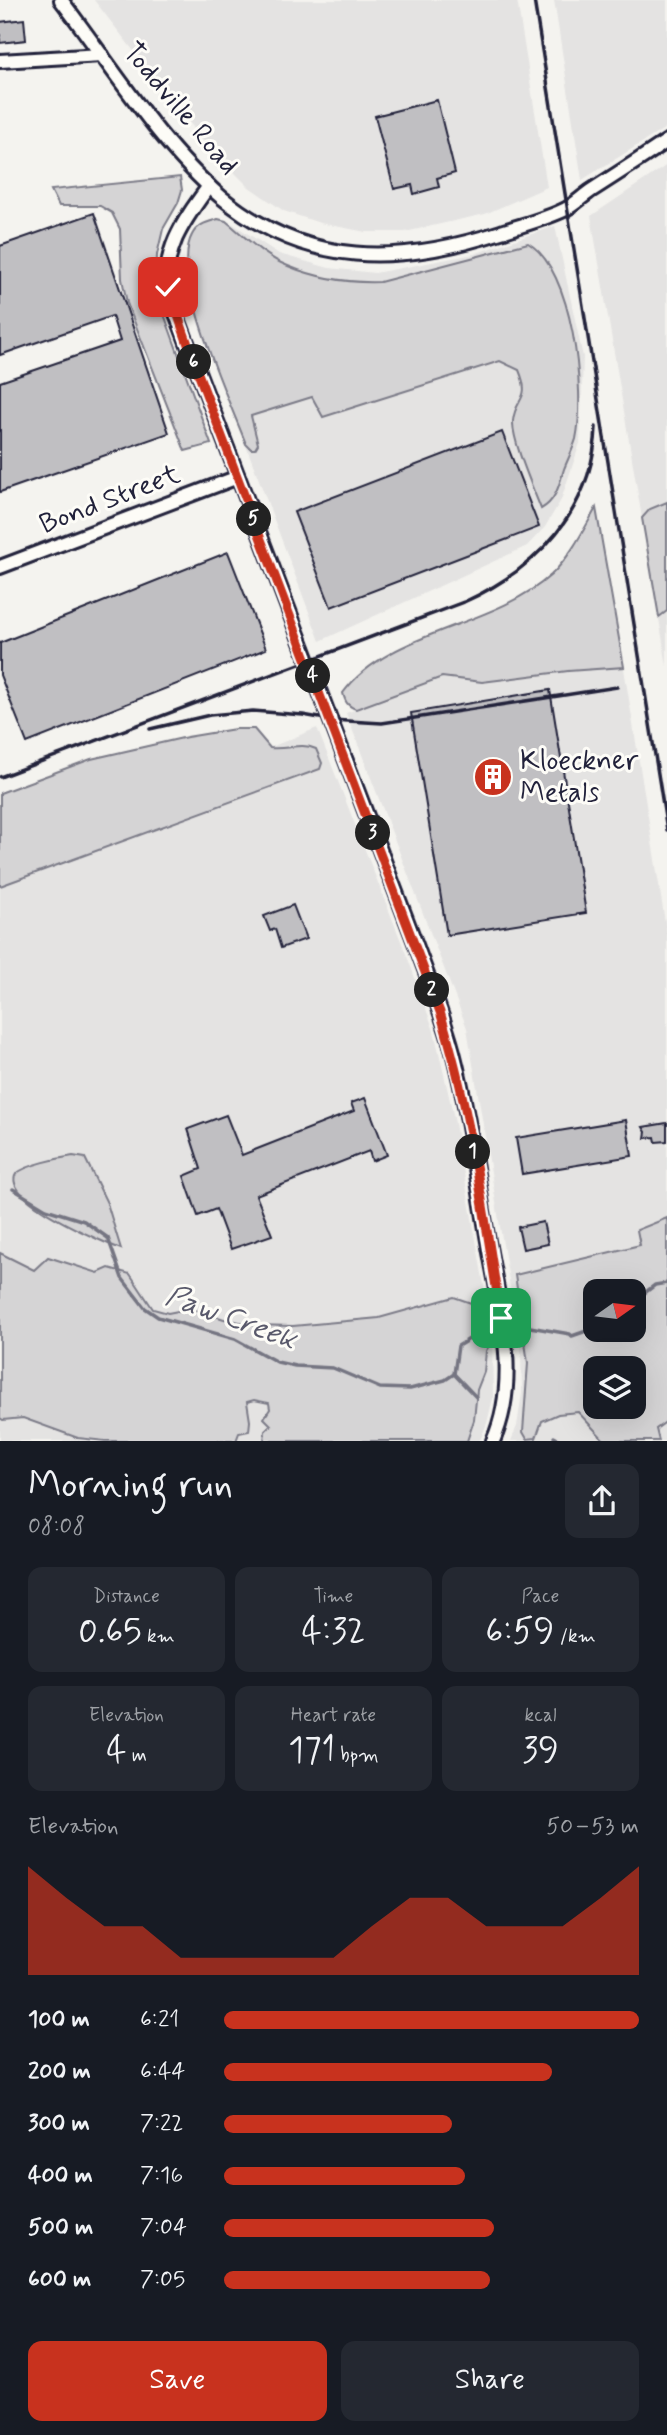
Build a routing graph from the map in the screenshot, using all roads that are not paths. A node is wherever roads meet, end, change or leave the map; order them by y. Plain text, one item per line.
1 (61, 0) edge
2 (102, 55) junction
3 (0, 61) edge
4 (667, 141) edge
5 (209, 186) junction
6 (238, 478) junction
7 (0, 567) edge
8 (493, 1441) edge

1 - 2 street, Toddville Road
2 - 3 street
2 - 5 street, Toddville Road
4 - 5 street, Toddville Road
5 - 6 street
6 - 7 street, Bond Street
6 - 8 street

